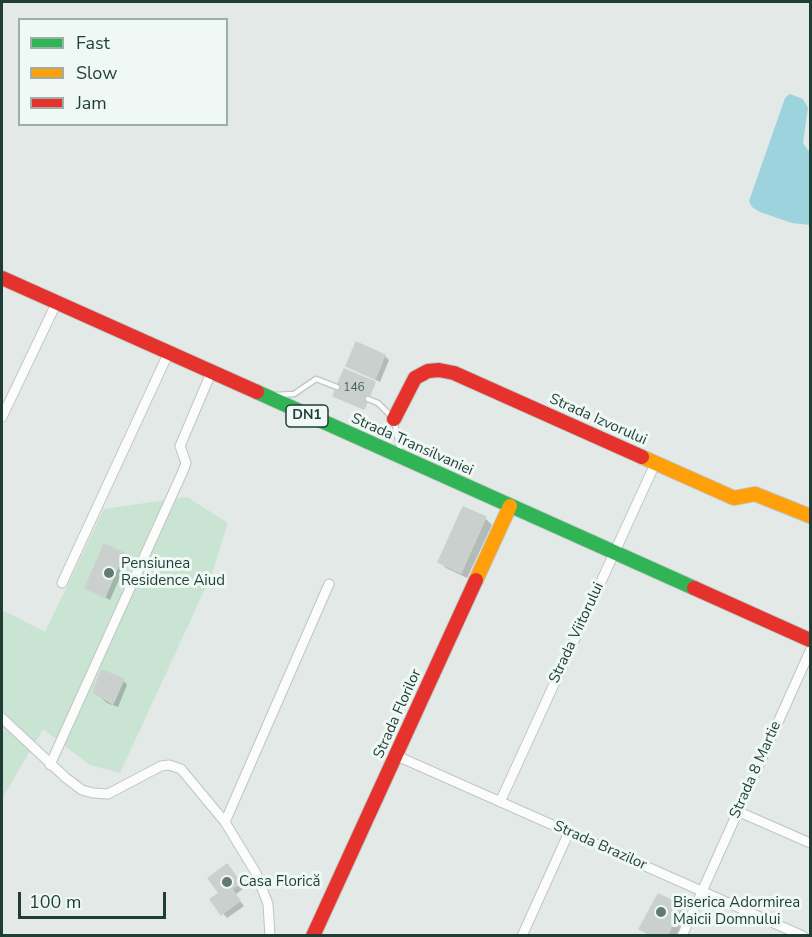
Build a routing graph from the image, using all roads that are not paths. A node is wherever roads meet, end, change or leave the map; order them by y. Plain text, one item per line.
1 (2, 278) edge
2 (56, 304) junction
3 (168, 354) junction
4 (211, 373) junction
5 (337, 387) dead end
6 (263, 397) junction
7 (368, 399) dead end
8 (2, 417) edge
9 (394, 419) junction
10 (403, 459) junction
11 (655, 464) junction
12 (510, 506) junction
13 (810, 516) edge
14 (614, 552) junction
15 (62, 583) dead end
16 (329, 584) dead end
17 (810, 640) edge
18 (810, 651) edge
19 (2, 718) edge
20 (397, 756) junction
21 (50, 765) junction
22 (500, 802) junction
23 (737, 811) junction
24 (225, 822) junction
25 (569, 832) junction
26 (810, 843) edge
27 (702, 890) junction
28 (270, 936) edge
29 (313, 936) edge
30 (522, 936) edge
31 (682, 936) edge
32 (803, 936) edge

1 - 2 street, Strada Transilvaniei / DN1
2 - 3 street, Strada Transilvaniei / DN1
2 - 8 street
3 - 4 street, Strada Transilvaniei / DN1
3 - 15 street
4 - 6 street, Strada Transilvaniei / DN1
4 - 21 street
5 - 6 lane
6 - 10 street, Strada Transilvaniei / DN1
7 - 9 lane
9 - 10 lane
9 - 11 street, Strada Izvorului
10 - 12 street, Strada Transilvaniei / DN1
11 - 13 street, Strada Izvorului
11 - 14 street, Strada Viitorului
12 - 14 street, Strada Transilvaniei / DN1
12 - 20 street, Strada Florilor
14 - 17 street, Strada Transilvaniei / DN1
14 - 22 street, Strada Viitorului
16 - 24 street
18 - 23 street, Strada 8 Martie
19 - 21 street
20 - 22 street, Strada Brazilor
20 - 29 street, Strada Florilor
21 - 24 street
22 - 25 street, Strada Brazilor
23 - 26 street
23 - 27 street, Strada 8 Martie
24 - 28 street
25 - 27 street, Strada Brazilor
25 - 30 street
27 - 31 street, Strada 8 Martie
27 - 32 street, Strada Brazilor

